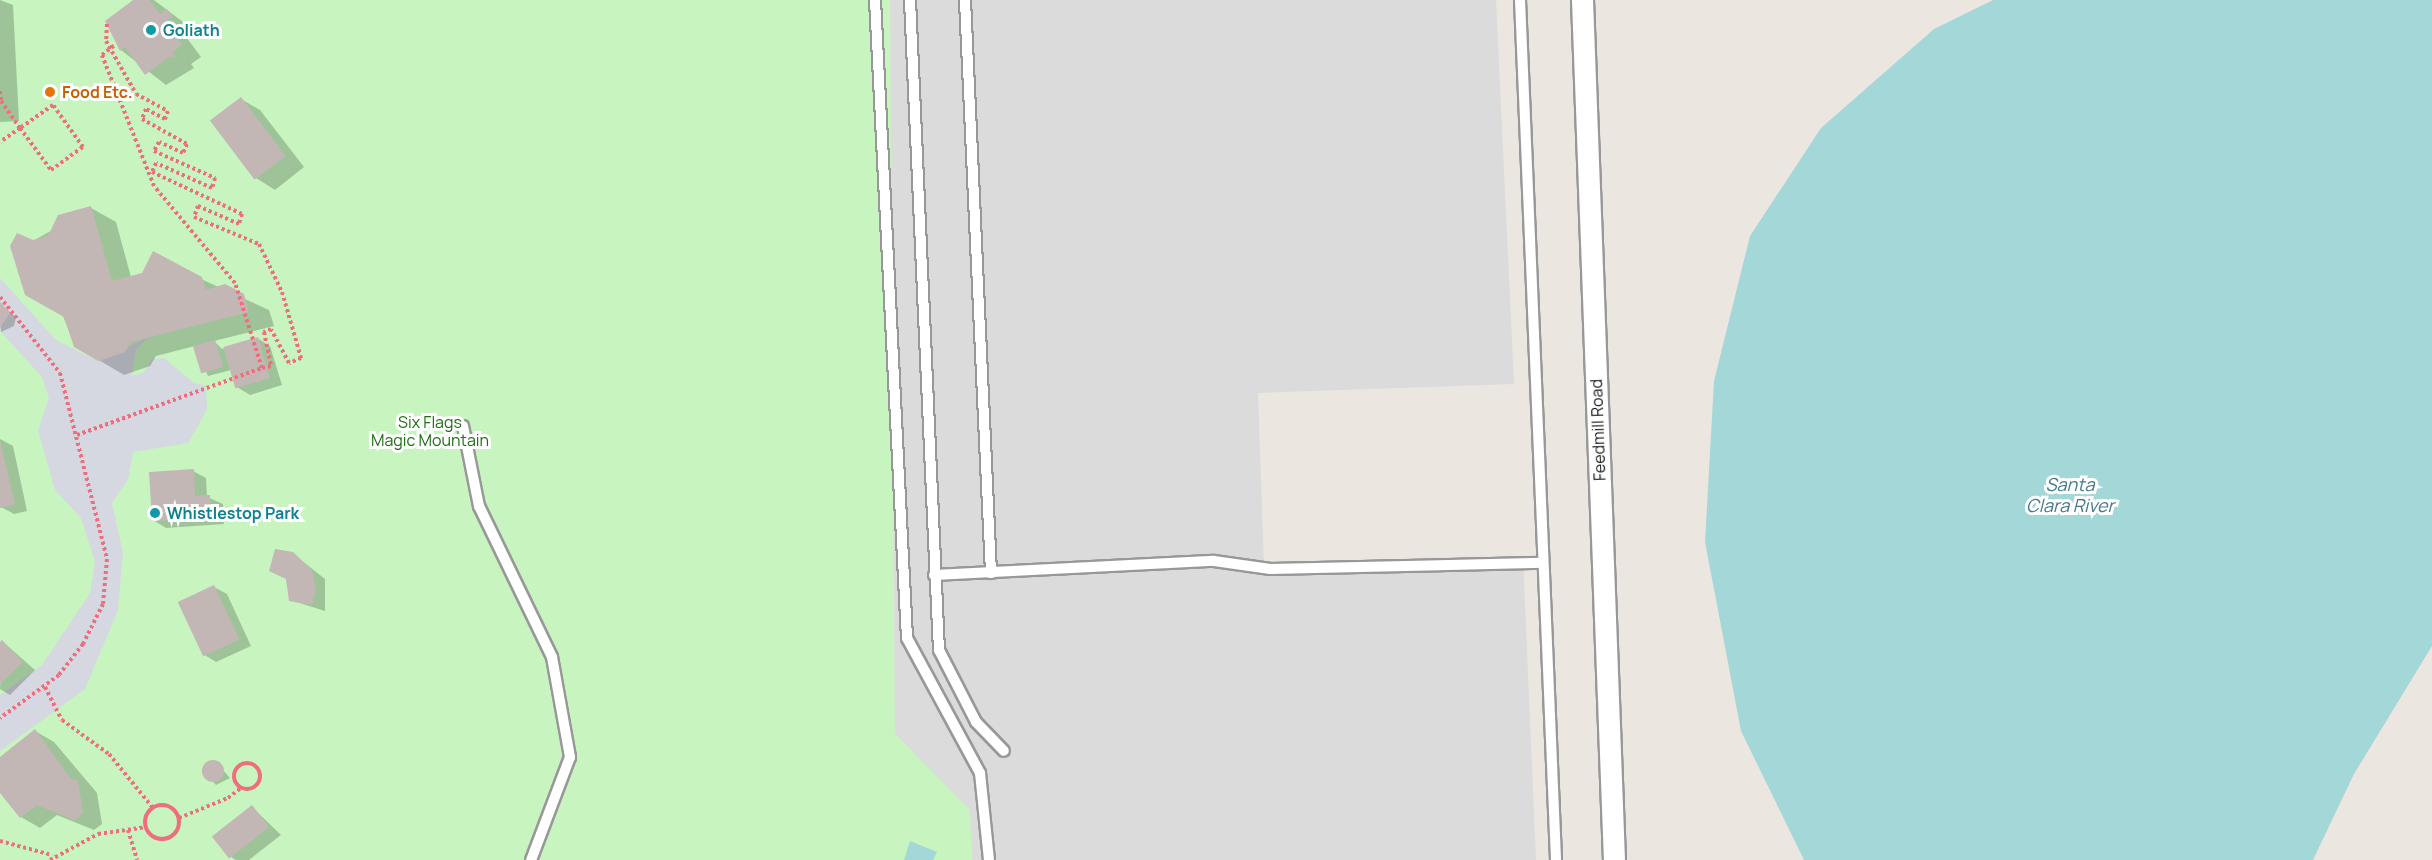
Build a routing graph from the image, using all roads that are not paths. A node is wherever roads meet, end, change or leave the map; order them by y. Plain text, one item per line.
1 (875, 0) edge
2 (910, 0) edge
3 (965, 0) edge
4 (1520, 0) edge
5 (1582, 0) edge
6 (463, 426) dead end
7 (1543, 563) junction
8 (991, 573) junction
9 (934, 575) junction
10 (1004, 751) dead end
11 (531, 860) edge
12 (989, 860) edge
13 (1556, 860) edge
14 (1614, 860) edge

1 - 12 lane
2 - 9 lane
3 - 8 lane
4 - 7 lane
5 - 14 street, Feedmill Road
6 - 11 lane
7 - 8 lane
7 - 13 lane
8 - 9 lane
9 - 10 lane

